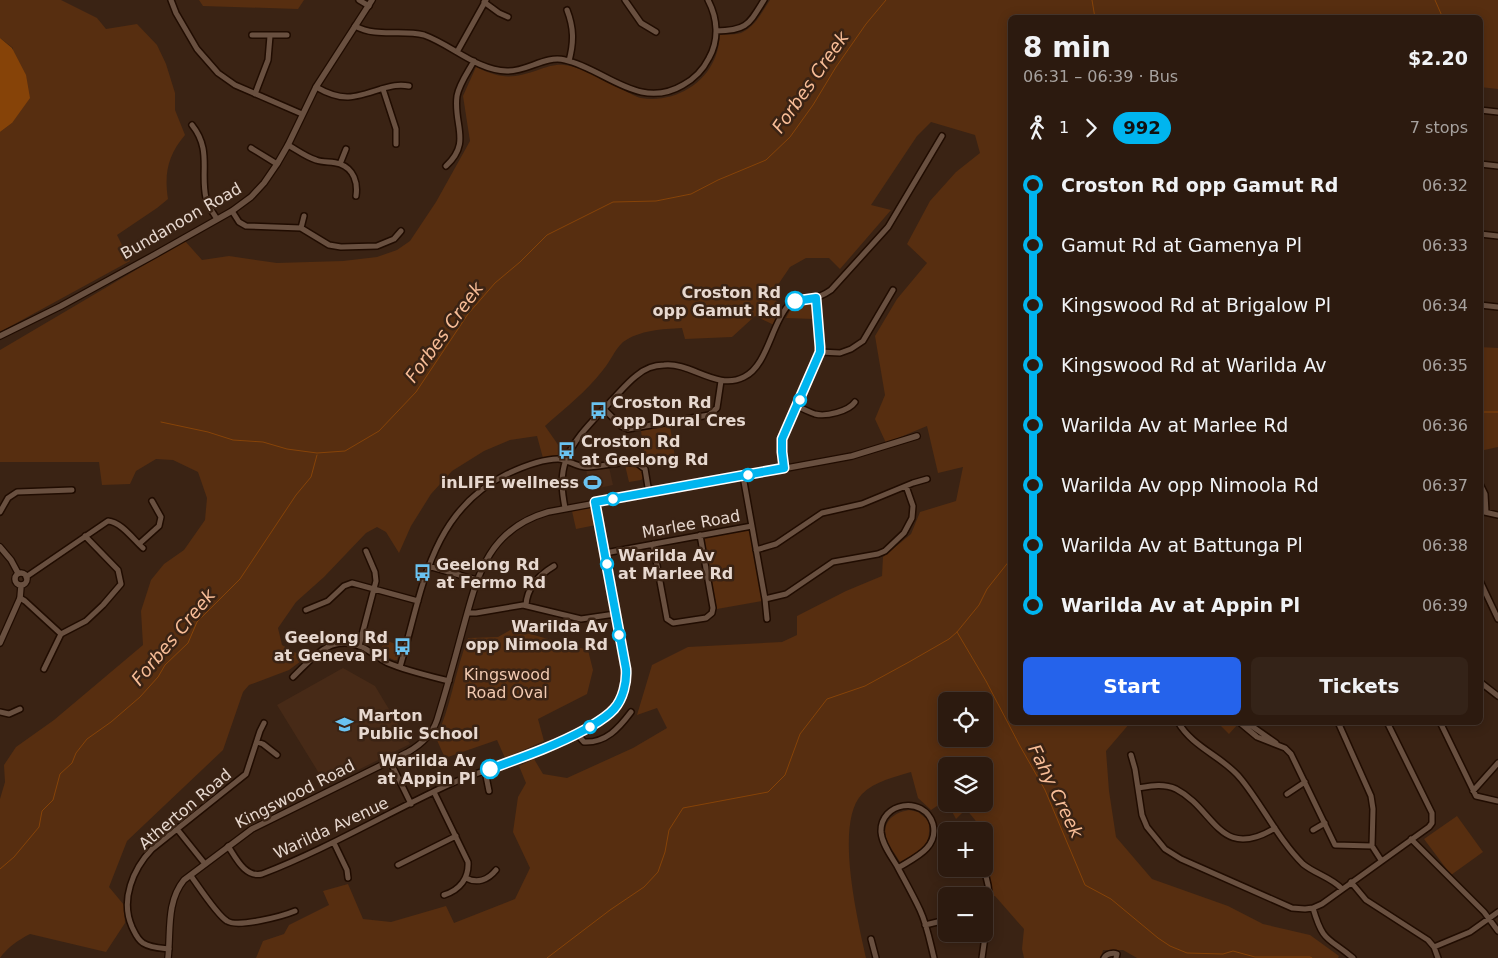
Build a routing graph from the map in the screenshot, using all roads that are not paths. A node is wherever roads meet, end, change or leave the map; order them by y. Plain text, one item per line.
1 (171, 0) edge
2 (359, 0) edge
3 (625, 0) edge
4 (708, 0) edge
5 (764, 0) edge
6 (485, 1) edge
7 (370, 3) edge
8 (567, 10) dead end
9 (508, 17) dead end
10 (356, 26) junction
11 (716, 31) junction
12 (656, 32) dead end
13 (252, 35) dead end
14 (287, 35) dead end
15 (270, 36) junction
16 (457, 52) junction
17 (474, 61) junction
18 (569, 61) junction
19 (409, 86) dead end
20 (316, 87) junction
21 (383, 89) junction
22 (255, 94) junction
23 (1483, 110) edge
24 (1498, 112) edge
25 (302, 114) junction
26 (192, 125) dead end
27 (942, 136) dead end
28 (396, 144) dead end
29 (288, 145) junction
30 (251, 148) dead end
31 (346, 149) dead end
32 (276, 164) junction
33 (340, 164) junction
34 (1483, 164) edge
35 (446, 166) dead end
36 (1498, 166) edge
37 (356, 196) dead end
38 (232, 211) junction
39 (304, 216) dead end
40 (217, 219) junction
41 (301, 228) junction
42 (401, 231) dead end
43 (1483, 234) edge
44 (1498, 236) edge
45 (893, 290) dead end
46 (816, 298) junction
47 (1483, 306) edge
48 (1498, 308) edge
49 (0, 336) edge
50 (820, 352) junction
51 (721, 381) junction
52 (855, 402) dead end
53 (797, 406) junction
54 (604, 410) junction
55 (917, 436) dead end
56 (566, 461) junction
57 (784, 468) junction
58 (742, 476) junction
59 (928, 479) dead end
60 (906, 486) junction
61 (72, 490) dead end
62 (1483, 490) edge
63 (649, 493) junction
64 (152, 501) dead end
65 (595, 502) junction
66 (564, 508) junction
67 (1483, 511) edge
68 (0, 512) edge
69 (1498, 515) edge
70 (752, 526) junction
71 (700, 535) junction
72 (85, 536) junction
73 (653, 544) junction
74 (0, 547) edge
75 (756, 550) junction
76 (366, 551) dead end
77 (605, 553) junction
78 (428, 566) junction
79 (554, 566) dead end
80 (18, 573) junction
81 (26, 577) junction
82 (477, 580) junction
83 (21, 586) junction
84 (1483, 588) edge
85 (375, 590) junction
86 (20, 598) junction
87 (765, 599) junction
88 (418, 601) junction
89 (526, 606) junction
90 (306, 610) dead end
91 (468, 613) junction
92 (616, 614) junction
93 (767, 619) dead end
94 (1498, 620) edge
95 (61, 634) junction
96 (0, 642) edge
97 (359, 646) junction
98 (400, 667) junction
99 (44, 669) dead end
100 (293, 677) dead end
101 (449, 681) junction
102 (1483, 684) edge
103 (1498, 696) edge
104 (20, 709) dead end
105 (0, 712) edge
106 (631, 712) dead end
107 (264, 723) dead end
108 (1181, 725) edge
109 (1243, 725) edge
110 (1250, 725) edge
111 (1339, 725) edge
112 (1388, 725) edge
113 (1441, 725) edge
114 (577, 734) junction
115 (257, 742) junction
116 (1276, 744) junction
117 (277, 754) dead end
118 (1131, 755) dead end
119 (390, 761) junction
120 (1498, 763) edge
121 (485, 771) junction
122 (1305, 782) junction
123 (1138, 788) junction
124 (1473, 791) junction
125 (434, 792) junction
126 (489, 792) dead end
127 (1287, 794) dead end
128 (1498, 801) edge
129 (411, 804) junction
130 (1325, 824) junction
131 (1275, 828) junction
132 (177, 829) junction
133 (1313, 830) dead end
134 (456, 836) junction
135 (1411, 839) junction
136 (334, 843) junction
137 (228, 846) junction
138 (1372, 846) junction
139 (1381, 860) junction
140 (205, 864) junction
141 (398, 865) dead end
142 (898, 868) junction
143 (496, 870) dead end
144 (191, 876) junction
145 (348, 878) dead end
146 (466, 878) junction
147 (1351, 882) junction
148 (1342, 889) junction
149 (444, 895) dead end
150 (1313, 908) junction
151 (296, 911) dead end
152 (1498, 912) edge
153 (1489, 919) junction
154 (938, 922) edge
155 (925, 925) junction
156 (1498, 931) edge
157 (871, 939) dead end
158 (983, 942) edge
159 (1434, 947) junction
160 (169, 948) junction
161 (168, 958) edge
162 (876, 958) edge
163 (934, 958) edge
164 (982, 958) edge
165 (1104, 958) edge
166 (1116, 958) edge
167 (1354, 958) edge
168 (1438, 958) edge

1 - 22 street
2 - 7 street
3 - 12 street
4 - 11 street
5 - 11 street
6 - 9 street
6 - 16 street
7 - 10 street, Bundanoon Road
8 - 18 street
10 - 16 street
10 - 20 street, Bundanoon Road
11 - 18 street
13 - 15 street
14 - 15 street
15 - 22 street
16 - 17 street
17 - 18 street
17 - 35 street
19 - 21 street
20 - 21 street
20 - 25 street, Bundanoon Road
21 - 28 street
22 - 25 street
23 - 24 street
25 - 29 street, Bundanoon Road
26 - 40 street
27 - 46 street
29 - 32 street, Bundanoon Road
29 - 33 street
30 - 32 street
31 - 33 street
32 - 38 street, Bundanoon Road
33 - 37 street
34 - 36 street
38 - 40 street, Bundanoon Road
38 - 41 street
39 - 41 street
40 - 49 street, Bundanoon Road
41 - 42 street
43 - 44 street
45 - 50 street
46 - 50 street
46 - 51 street
47 - 48 street
50 - 53 street
51 - 54 street
51 - 54 street
52 - 53 street
53 - 57 street
54 - 56 street
55 - 57 street, Kingswood Road
56 - 63 street
56 - 66 street
56 - 78 street
57 - 58 street, Kingswood Road
58 - 63 street, Kingswood Road
58 - 70 street
59 - 60 street
60 - 75 street
60 - 87 street
61 - 68 street
62 - 67 street
63 - 65 street, Kingswood Road
64 - 72 street
65 - 66 street, Kingswood Road
65 - 77 street, Warilda Avenue
66 - 82 street, Kingswood Road
67 - 69 street
70 - 71 street, Marlee Road
70 - 75 street
71 - 73 street, Marlee Road
71 - 73 street
72 - 81 street
72 - 95 street
73 - 77 street, Marlee Road
74 - 80 street
75 - 87 street
76 - 85 street
77 - 92 street, Warilda Avenue
78 - 82 street
78 - 88 street
79 - 89 street
80 - 81 street
80 - 83 street
81 - 83 street
82 - 91 street, Kingswood Road
83 - 86 street
84 - 94 street
85 - 88 street
85 - 90 street
85 - 97 street
86 - 95 street
86 - 96 street
87 - 93 street
88 - 98 street
89 - 91 street
89 - 92 street
91 - 101 street, Kingswood Road
92 - 114 street, Warilda Avenue
95 - 99 street
97 - 98 street
97 - 100 street
98 - 101 street
101 - 119 street, Kingswood Road
102 - 103 street
104 - 105 street
106 - 114 street
107 - 115 street, Atherton Road
108 - 131 street
109 - 116 street
110 - 116 street
111 - 138 street
112 - 135 street
113 - 124 street
114 - 121 street, Warilda Avenue
115 - 117 street
115 - 132 street, Atherton Road
116 - 122 street
118 - 123 street
119 - 129 street
119 - 137 street, Kingswood Road
120 - 124 street
121 - 125 street, Warilda Avenue
121 - 126 street
122 - 127 street
122 - 130 street
123 - 131 street
123 - 150 street
124 - 128 street
125 - 129 street, Warilda Avenue
125 - 134 street
129 - 136 street, Warilda Avenue
130 - 133 street
130 - 138 street
131 - 148 street
132 - 140 street
132 - 160 street, Atherton Road
134 - 141 street
134 - 146 street
135 - 139 street
135 - 153 street
136 - 137 street, Warilda Avenue
136 - 145 street
137 - 140 street, Kingswood Road
138 - 139 street
139 - 147 street
140 - 144 street, Kingswood Road
142 - 142 street
142 - 155 street
143 - 146 street
144 - 151 street
144 - 160 street, Kingswood Road
146 - 149 street
147 - 148 street
147 - 159 street
148 - 150 street
150 - 167 street
152 - 153 street
153 - 156 street
153 - 159 street
154 - 155 street
155 - 163 street
157 - 162 street
158 - 164 street
159 - 168 street
160 - 161 street, Kingswood Road
165 - 166 street

